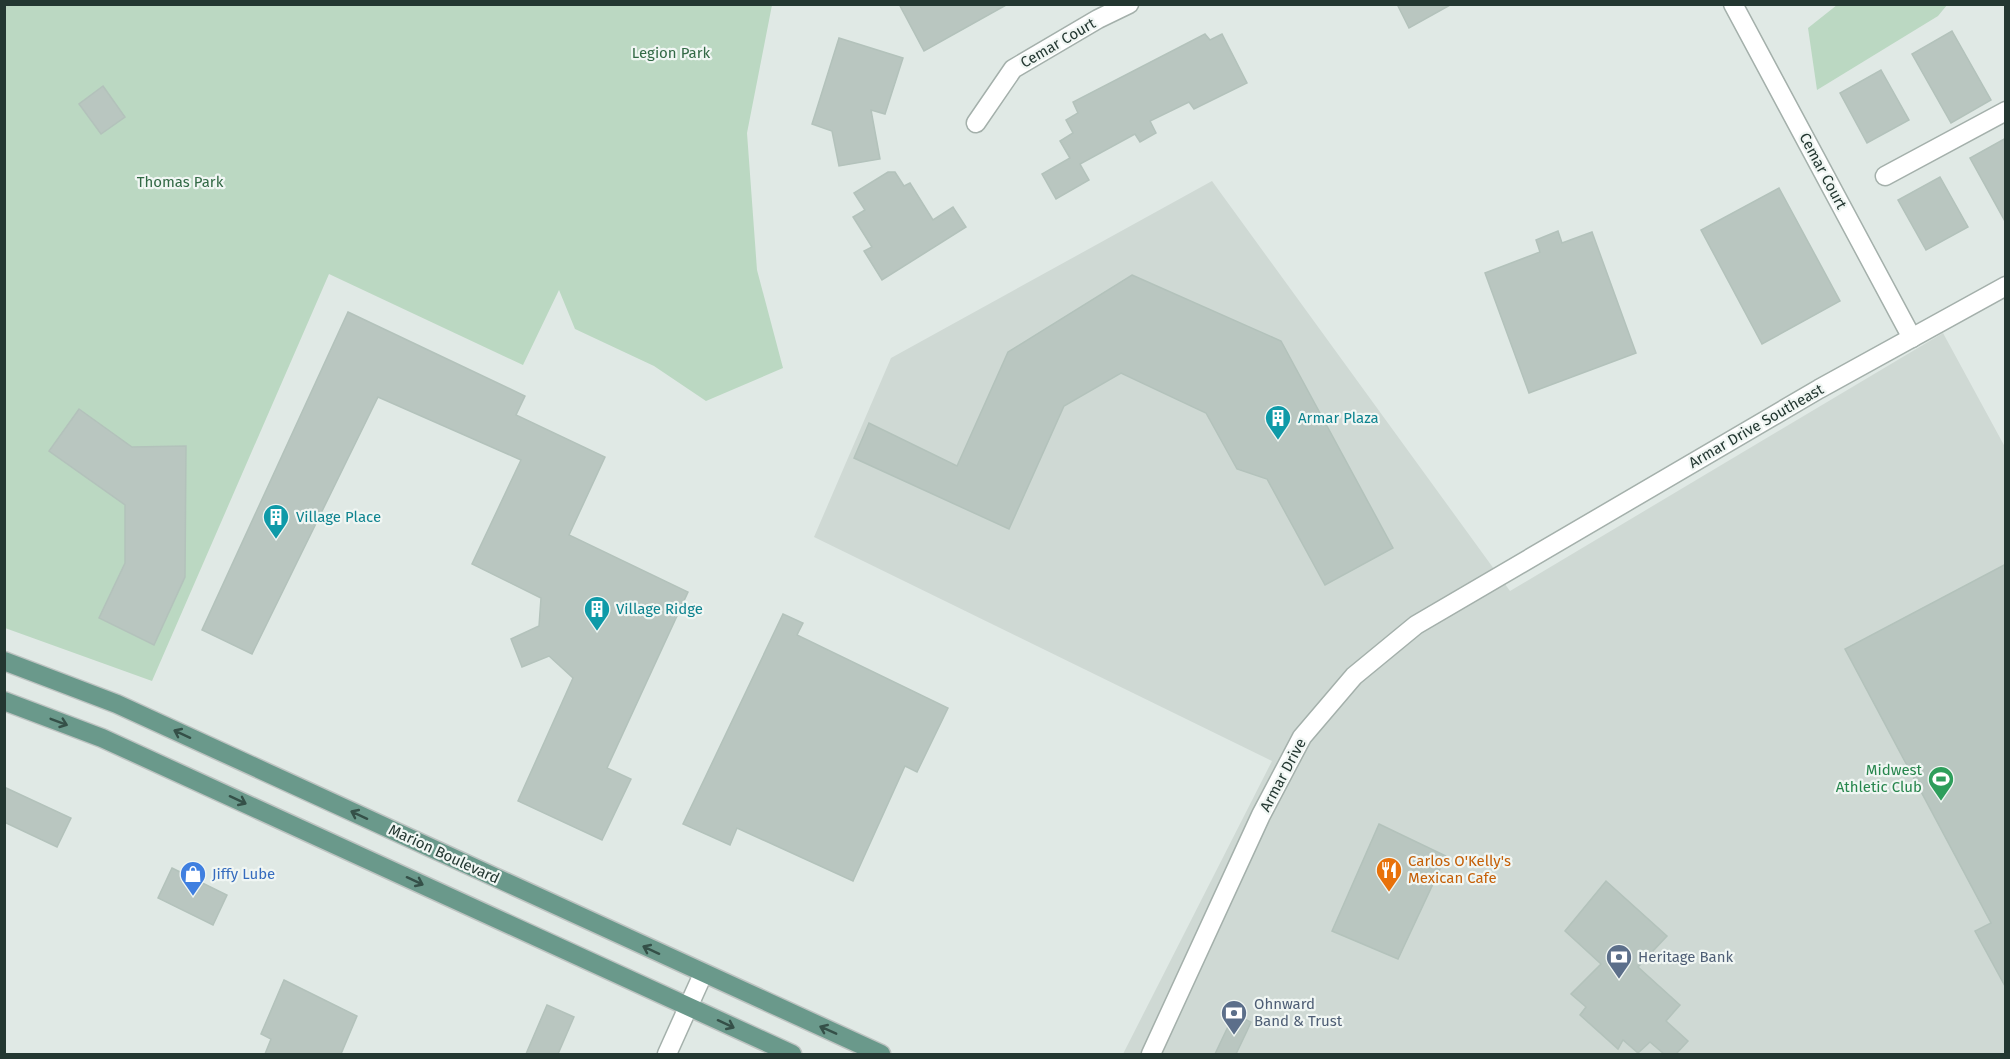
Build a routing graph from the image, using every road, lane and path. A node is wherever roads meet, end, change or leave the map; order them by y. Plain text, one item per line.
1 (1130, 4) edge
2 (1733, 4) edge
3 (2006, 111) edge
4 (976, 123) dead end
5 (1885, 176) dead end
6 (2006, 286) edge
7 (1912, 338) junction
8 (1508, 571) joint
9 (4, 661) edge
10 (4, 701) edge
11 (703, 974) junction
12 (687, 1006) junction
13 (667, 1054) edge
14 (792, 1054) edge
15 (881, 1054) edge
16 (1151, 1054) edge

1 - 4 street, Cemar Court
2 - 7 street, Cemar Court
3 - 5 street
6 - 7 street, Armar Drive Southeast
7 - 8 street, Armar Drive Southeast
8 - 16 street, Armar Drive
11 -> 9 main road, Marion Boulevard
10 -> 12 main road
11 - 12 street
15 -> 11 main road, Marion Boulevard
12 - 13 street
12 -> 14 main road

